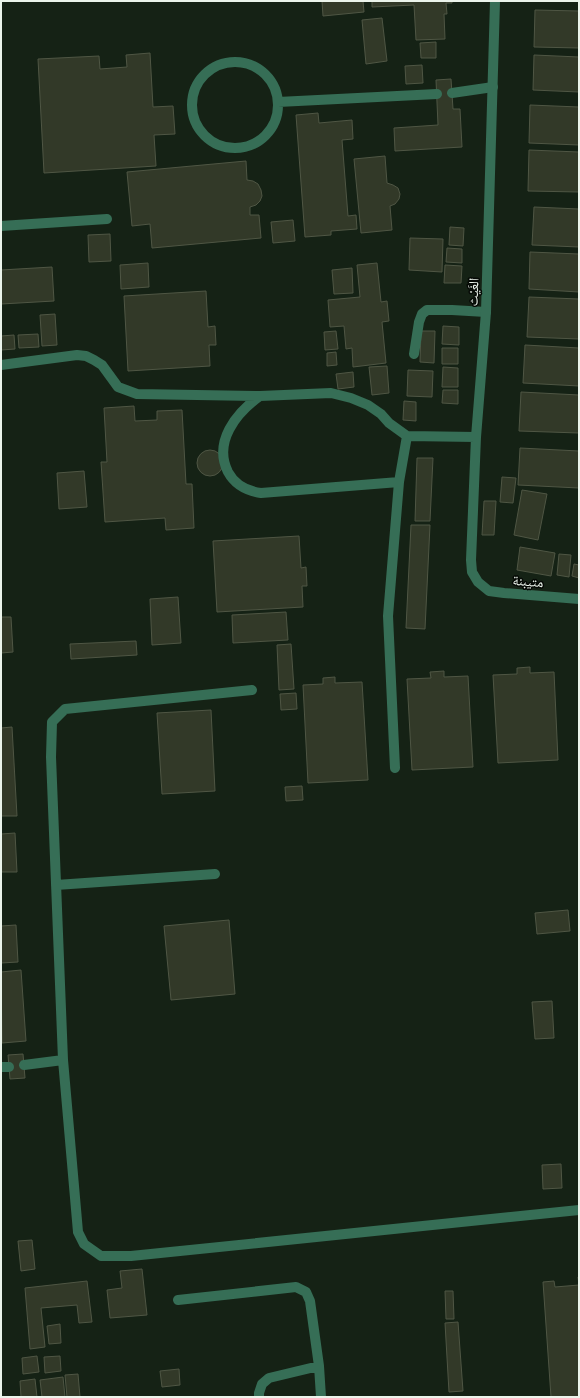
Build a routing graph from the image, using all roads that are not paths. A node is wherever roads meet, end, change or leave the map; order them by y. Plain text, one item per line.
1 (495, 1) edge
2 (493, 87) junction
3 (452, 93) dead end
4 (437, 94) dead end
5 (278, 102) junction
6 (107, 219) dead end
7 (1, 226) edge
8 (486, 312) junction
9 (414, 354) dead end
10 (1, 365) edge
11 (260, 396) junction
12 (407, 436) junction
13 (476, 437) junction
14 (399, 482) junction
15 (478, 582) joint
16 (579, 599) edge
17 (252, 690) dead end
18 (395, 768) dead end
19 (215, 874) dead end
20 (56, 885) junction
21 (63, 1060) junction
22 (24, 1065) dead end
23 (579, 1210) edge
24 (178, 1300) dead end
25 (319, 1366) junction
26 (260, 1397) edge
27 (321, 1397) edge

1 - 2 street, الغَيْث
2 - 3 street
2 - 8 street, الغَيْث
4 - 5 street
5 - 5 street
6 - 7 street
8 - 9 street
8 - 13 street, الغَيْث
10 - 11 street
11 - 12 street
11 - 14 street
12 - 13 street
12 - 14 street
13 - 15 street, الغَيْث
14 - 18 street
15 - 16 street, متيبنة
17 - 20 street
19 - 20 street
20 - 21 street
21 - 22 street
21 - 23 street
24 - 25 street
25 - 26 street
25 - 27 street

